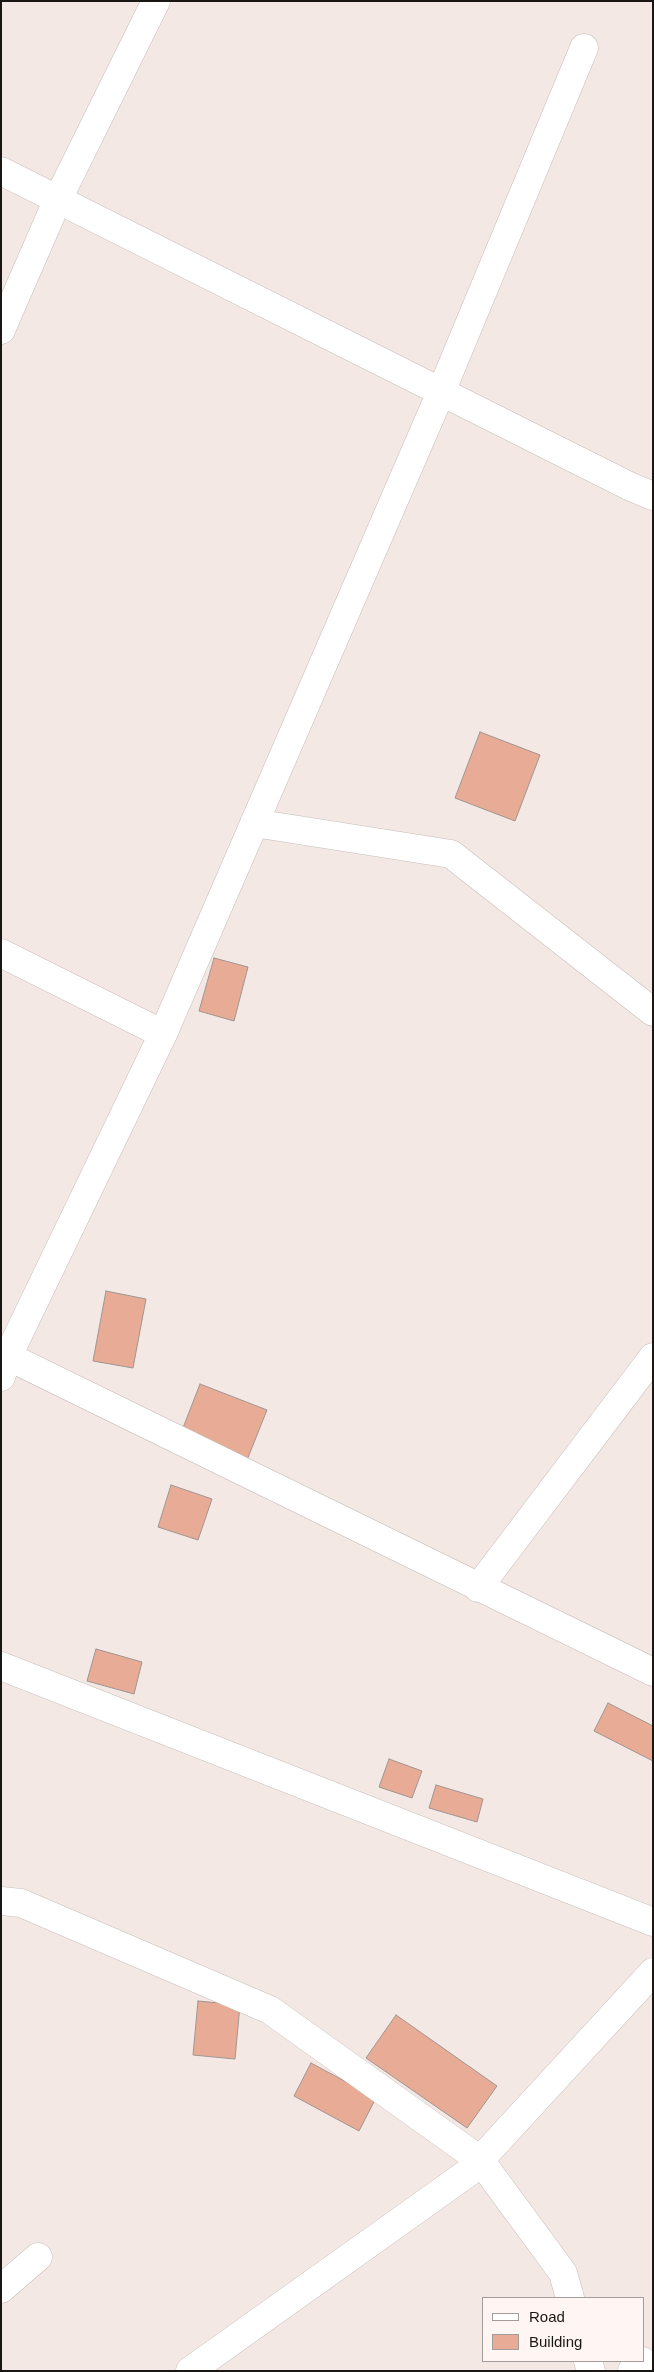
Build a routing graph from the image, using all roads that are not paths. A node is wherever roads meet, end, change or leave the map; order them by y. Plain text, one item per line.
1 (156, 1) edge
2 (584, 48) dead end
3 (1, 171) edge
4 (58, 199) junction
5 (1, 330) edge
6 (441, 392) junction
7 (653, 496) edge
8 (254, 823) junction
9 (1, 953) edge
10 (653, 1012) edge
11 (164, 1034) junction
12 (653, 1357) edge
13 (3, 1362) edge
14 (478, 1588) junction
15 (1, 1666) edge
16 (653, 1672) edge
17 (1, 1901) edge
18 (653, 1922) edge
19 (653, 1972) edge
20 (480, 2160) junction
21 (38, 2257) dead end
22 (1, 2290) edge
23 (570, 2297) edge
24 (190, 2371) edge

1 - 4 street
2 - 6 street
3 - 4 street
4 - 5 street
4 - 6 street
6 - 7 street
6 - 8 street
8 - 10 street
8 - 11 street
9 - 11 street
11 - 13 street
12 - 14 street
13 - 14 street
14 - 16 street
15 - 18 street
17 - 20 street
19 - 20 street
20 - 23 street
20 - 24 street
21 - 22 street

